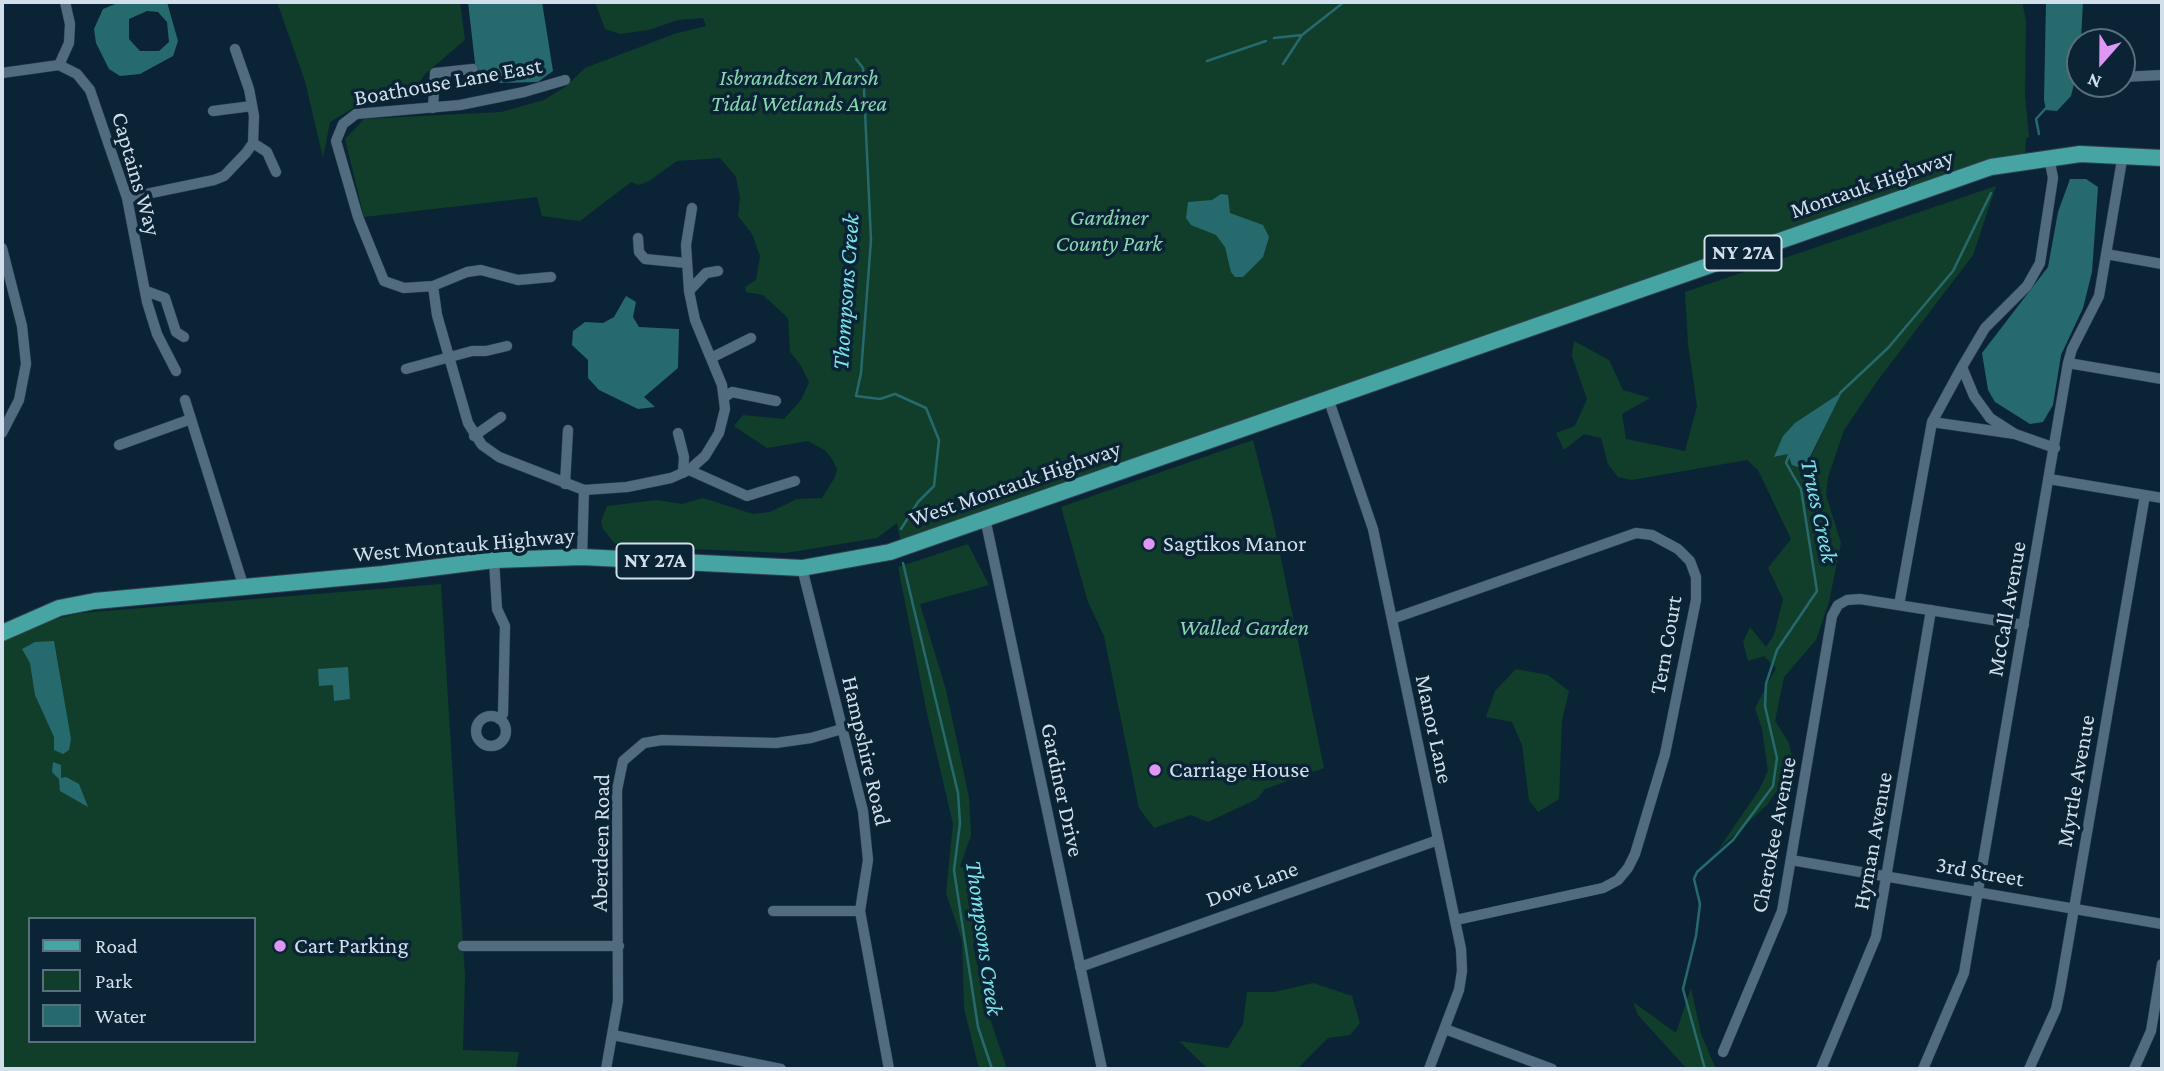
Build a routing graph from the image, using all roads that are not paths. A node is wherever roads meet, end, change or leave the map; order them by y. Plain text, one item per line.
1 (65, 2) edge
2 (235, 49) dead end
3 (59, 65) junction
4 (473, 69) dead end
5 (2, 73) edge
6 (2162, 75) edge
7 (2136, 76) edge
8 (565, 80) dead end
9 (252, 106) junction
10 (433, 108) junction
11 (213, 111) dead end
12 (253, 143) junction
13 (2123, 154) junction
14 (2049, 157) junction
15 (2162, 158) edge
16 (276, 172) dead end
17 (127, 198) junction
18 (692, 208) dead end
19 (638, 238) dead end
20 (2, 248) edge
21 (2106, 254) junction
22 (686, 263) junction
23 (2162, 264) edge
24 (718, 271) dead end
25 (551, 278) dead end
26 (433, 286) junction
27 (146, 291) junction
28 (689, 291) junction
29 (184, 337) dead end
30 (751, 338) dead end
31 (507, 346) dead end
32 (711, 358) junction
33 (450, 359) junction
34 (2068, 363) junction
35 (1962, 367) junction
36 (406, 369) dead end
37 (176, 371) dead end
38 (2162, 379) edge
39 (725, 397) junction
40 (1328, 398) junction
41 (185, 400) dead end
42 (776, 401) dead end
43 (500, 417) dead end
44 (191, 419) junction
45 (1932, 422) junction
46 (568, 430) dead end
47 (2, 433) edge
48 (678, 433) dead end
49 (2015, 434) junction
50 (474, 436) junction
51 (119, 445) dead end
52 (2054, 448) junction
53 (686, 472) junction
54 (2049, 479) junction
55 (796, 481) dead end
56 (565, 484) junction
57 (584, 489) junction
58 (2145, 495) junction
59 (2162, 498) edge
60 (985, 519) junction
61 (582, 557) junction
62 (494, 560) junction
63 (802, 568) junction
64 (244, 588) junction
65 (1899, 605) junction
66 (1931, 610) junction
67 (1392, 619) junction
68 (2024, 625) junction
69 (2, 632) edge
70 (499, 719) dead end
71 (842, 729) junction
72 (1438, 840) junction
73 (1791, 860) junction
74 (1887, 875) junction
75 (1978, 892) junction
76 (2074, 909) junction
77 (773, 911) dead end
78 (860, 911) junction
79 (1456, 920) junction
80 (2162, 923) edge
81 (463, 946) dead end
82 (619, 946) junction
83 (2162, 964) edge
84 (1080, 967) junction
85 (1445, 1029) junction
86 (613, 1035) junction
87 (1723, 1052) dead end
88 (606, 1069) edge
89 (781, 1069) edge
90 (887, 1069) edge
91 (1102, 1069) edge
92 (1429, 1069) edge
93 (1552, 1069) edge
94 (1821, 1069) edge
95 (1923, 1069) edge
96 (2029, 1069) edge
97 (2134, 1069) edge

1 - 3 street
2 - 9 street
3 - 5 street
3 - 17 street, Captains Way
4 - 10 street
6 - 7 street
8 - 10 street, Boathouse Lane East
9 - 11 street
9 - 12 street
10 - 26 street, Boathouse Lane East
12 - 16 street
12 - 17 street
13 - 14 main road, Montauk Highway / NY 27A
13 - 15 main road, Montauk Highway / NY 27A
13 - 21 street, McCall Avenue
14 - 35 street
14 - 40 main road, Montauk Highway / NY 27A
17 - 27 street, Captains Way
18 - 22 street
19 - 22 street
20 - 47 street
21 - 23 street
21 - 34 street, McCall Avenue
22 - 28 street
24 - 28 street
25 - 26 street, Boathouse Lane East
26 - 33 street
27 - 29 street
27 - 37 street, Captains Way
28 - 32 street
30 - 32 street
31 - 33 street
32 - 39 street
33 - 36 street
33 - 50 street
34 - 38 street
34 - 52 street, McCall Avenue
35 - 45 street
35 - 49 street
39 - 42 street
39 - 53 street
40 - 60 main road, West Montauk Highway / NY 27A
40 - 67 street, Manor Lane
41 - 44 street
43 - 50 street
44 - 51 street
44 - 64 street
45 - 49 street
45 - 65 street
46 - 56 street
48 - 53 street
49 - 52 street
50 - 56 street
52 - 54 street, McCall Avenue
53 - 55 street
53 - 57 street
54 - 58 street
54 - 68 street, McCall Avenue
56 - 57 street
57 - 61 street
58 - 59 street
58 - 76 street, Myrtle Avenue
60 - 63 main road, West Montauk Highway / NY 27A
60 - 84 street, Gardiner Drive
61 - 62 main road, West Montauk Highway / NY 27A
61 - 63 main road, West Montauk Highway / NY 27A
62 - 64 main road, West Montauk Highway / NY 27A
62 - 70 street
63 - 71 street, Hampshire Road
64 - 69 main road, West Montauk Highway / NY 27A
65 - 66 street
65 - 73 street, Cherokee Avenue
66 - 68 street
66 - 74 street, Hyman Avenue
67 - 72 street, Manor Lane
67 - 79 street, Tern Court
68 - 75 street, McCall Avenue
71 - 78 street, Hampshire Road
71 - 82 street, Aberdeen Road
72 - 79 street, Manor Lane
72 - 84 street, Dove Lane
73 - 74 street, 3rd Street
73 - 87 street, Cherokee Avenue
74 - 75 street, 3rd Street
74 - 94 street, Hyman Avenue
75 - 76 street, 3rd Street
75 - 95 street, McCall Avenue
76 - 80 street, 3rd Street
76 - 96 street, Myrtle Avenue
77 - 78 street
78 - 90 street, Hampshire Road
79 - 85 street, Manor Lane
81 - 82 street
82 - 86 street, Aberdeen Road
83 - 97 street
84 - 91 street, Gardiner Drive
85 - 92 street, Manor Lane
85 - 93 street
86 - 88 street, Aberdeen Road
86 - 89 street

